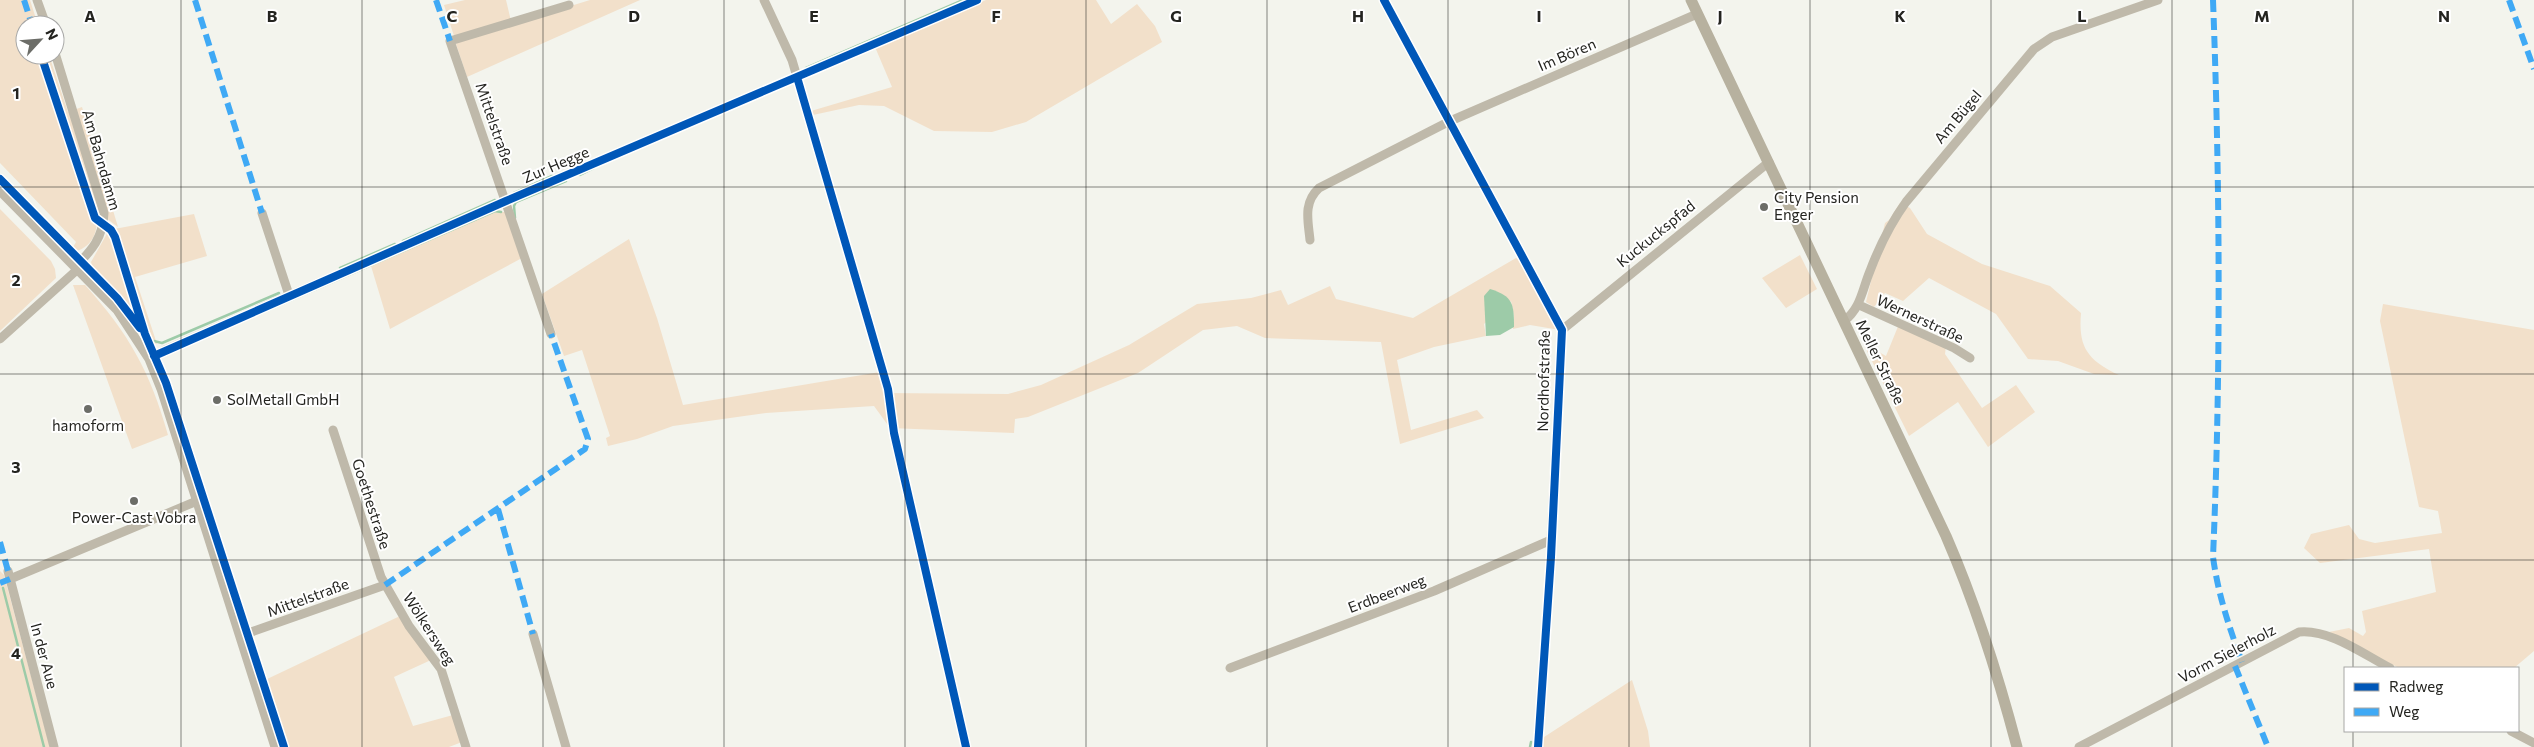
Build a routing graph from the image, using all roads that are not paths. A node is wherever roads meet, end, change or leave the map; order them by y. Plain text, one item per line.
1 (37, 0) edge
2 (764, 0) edge
3 (977, 0) edge
4 (1384, 0) edge
5 (1690, 0) edge
6 (2158, 0) edge
7 (569, 5) dead end
8 (1697, 14) junction
9 (42, 15) edge
10 (59, 65) edge
11 (797, 77) junction
12 (1448, 122) junction
13 (1768, 162) junction
14 (0, 191) edge
15 (506, 201) junction
16 (262, 213) dead end
17 (1310, 240) dead end
18 (76, 268) junction
19 (290, 295) junction
20 (1859, 305) junction
21 (1844, 321) junction
22 (1562, 330) junction
23 (552, 334) dead end
24 (0, 339) edge
25 (1970, 358) dead end
26 (148, 359) junction
27 (333, 430) dead end
28 (197, 500) junction
29 (1551, 540) joint
30 (385, 585) junction
31 (533, 634) dead end
32 (240, 636) junction
33 (2388, 667) edge
34 (1230, 668) dead end
35 (2513, 732) edge
36 (2534, 743) edge
37 (54, 747) edge
38 (275, 747) edge
39 (466, 747) edge
40 (566, 747) edge
41 (2017, 747) edge
42 (2079, 747) edge

1 - 9 street
2 - 11 street
3 - 11 street, Zur Hegge
4 - 12 street, Nordhofstraße
5 - 8 main road, Meller Straße
6 - 20 street, Am Bügel
7 - 15 street, Mittelstraße
8 - 12 street, Im Bören
8 - 13 main road, Meller Straße
10 - 18 street, Am Bahndamm
11 - 15 street, Zur Hegge
12 - 17 street
12 - 22 street, Nordhofstraße
13 - 21 main road, Meller Straße
13 - 22 street, Kuckuckspfad
14 - 18 street
15 - 19 street, Zur Hegge
15 - 23 street, Mittelstraße
16 - 19 street
18 - 24 street, Am Bahndamm
18 - 26 street
19 - 26 street, Zur Hegge
20 - 21 street, Am Bügel
20 - 25 street, Wernerstraße
21 - 41 main road, Meller Straße
22 - 29 street, Nordhofstraße
26 - 28 street
27 - 30 street, Goethestraße
28 - 32 street
28 - 37 street, In der Aue
29 - 34 street, Erdbeerweg
30 - 32 street, Mittelstraße
30 - 39 street, Wölkersweg
31 - 40 street
32 - 38 street
33 - 42 street, Vorm Sielerholz
35 - 36 street

